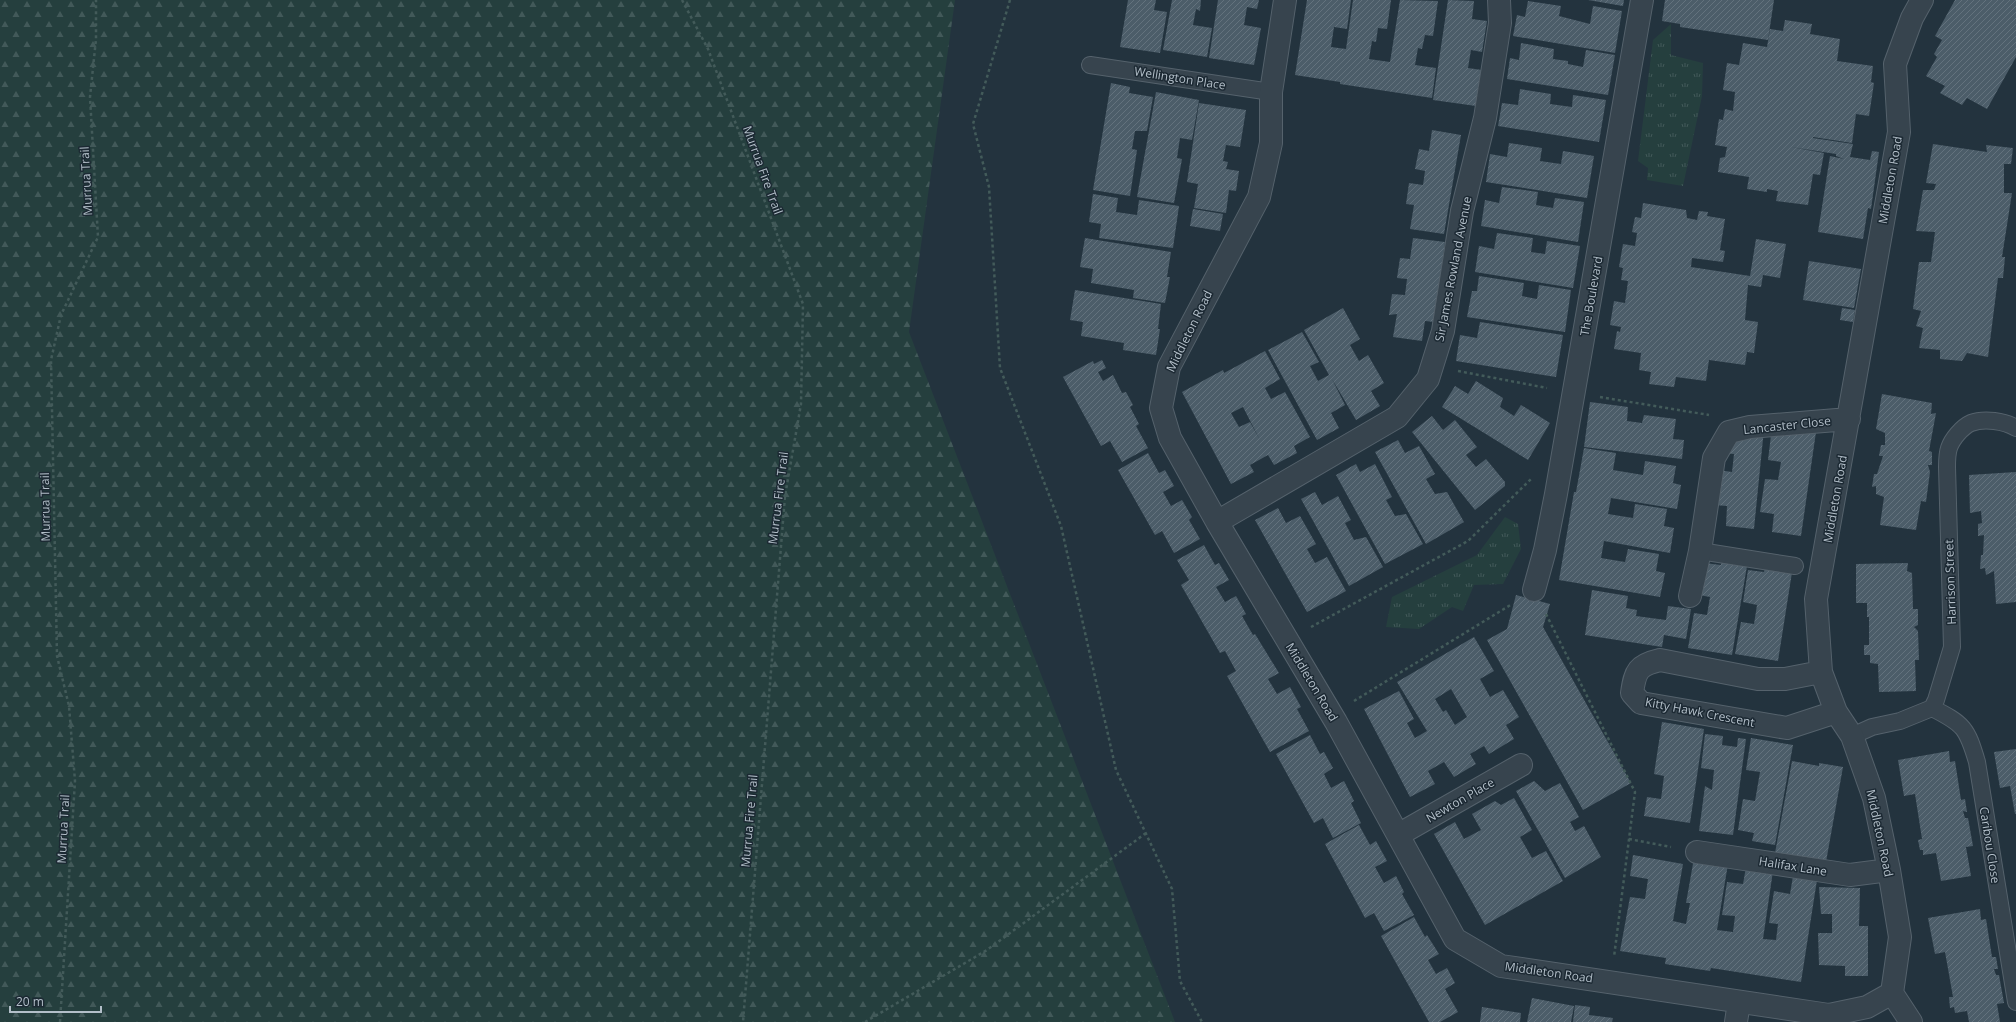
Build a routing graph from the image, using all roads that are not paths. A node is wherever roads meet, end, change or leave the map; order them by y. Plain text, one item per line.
1 (1285, 0) edge
2 (1499, 0) edge
3 (1642, 0) edge
4 (1922, 0) edge
5 (1090, 65) dead end
6 (1271, 92) junction
7 (1849, 418) junction
8 (2016, 428) edge
9 (1217, 522) junction
10 (1700, 550) junction
11 (1795, 566) dead end
12 (1534, 590) road end
13 (1690, 596) dead end
14 (1821, 672) junction
15 (1932, 708) junction
16 (1836, 712) junction
17 (1852, 736) junction
18 (1521, 765) dead end
19 (1398, 835) junction
20 (1697, 852) road end
21 (1889, 870) junction
22 (1892, 993) junction
23 (2016, 1002) edge
24 (1738, 1012) edge
25 (1911, 1022) edge

1 - 6 street, Middleton Road
2 - 9 street, Sir James Rowland Avenue
3 - 12 street, The Boulevard
4 - 7 street, Middleton Road
5 - 6 lane, Wellington Place
6 - 9 street, Middleton Road
7 - 10 street, Lancaster Close
7 - 14 street, Middleton Road
8 - 15 lane, Harrison Street
9 - 19 street, Middleton Road
10 - 11 lane
10 - 13 street, Lancaster Close
14 - 16 street, Middleton Road
14 - 16 street, Kitty Hawk Crescent
15 - 17 lane
15 - 23 lane, Caribou Close
16 - 17 street, Middleton Road
17 - 21 street, Middleton Road
18 - 19 street, Newton Place
19 - 24 street, Middleton Road
20 - 21 street, Halifax Lane
21 - 22 street, Middleton Road
22 - 24 street, Middleton Road
22 - 25 street

